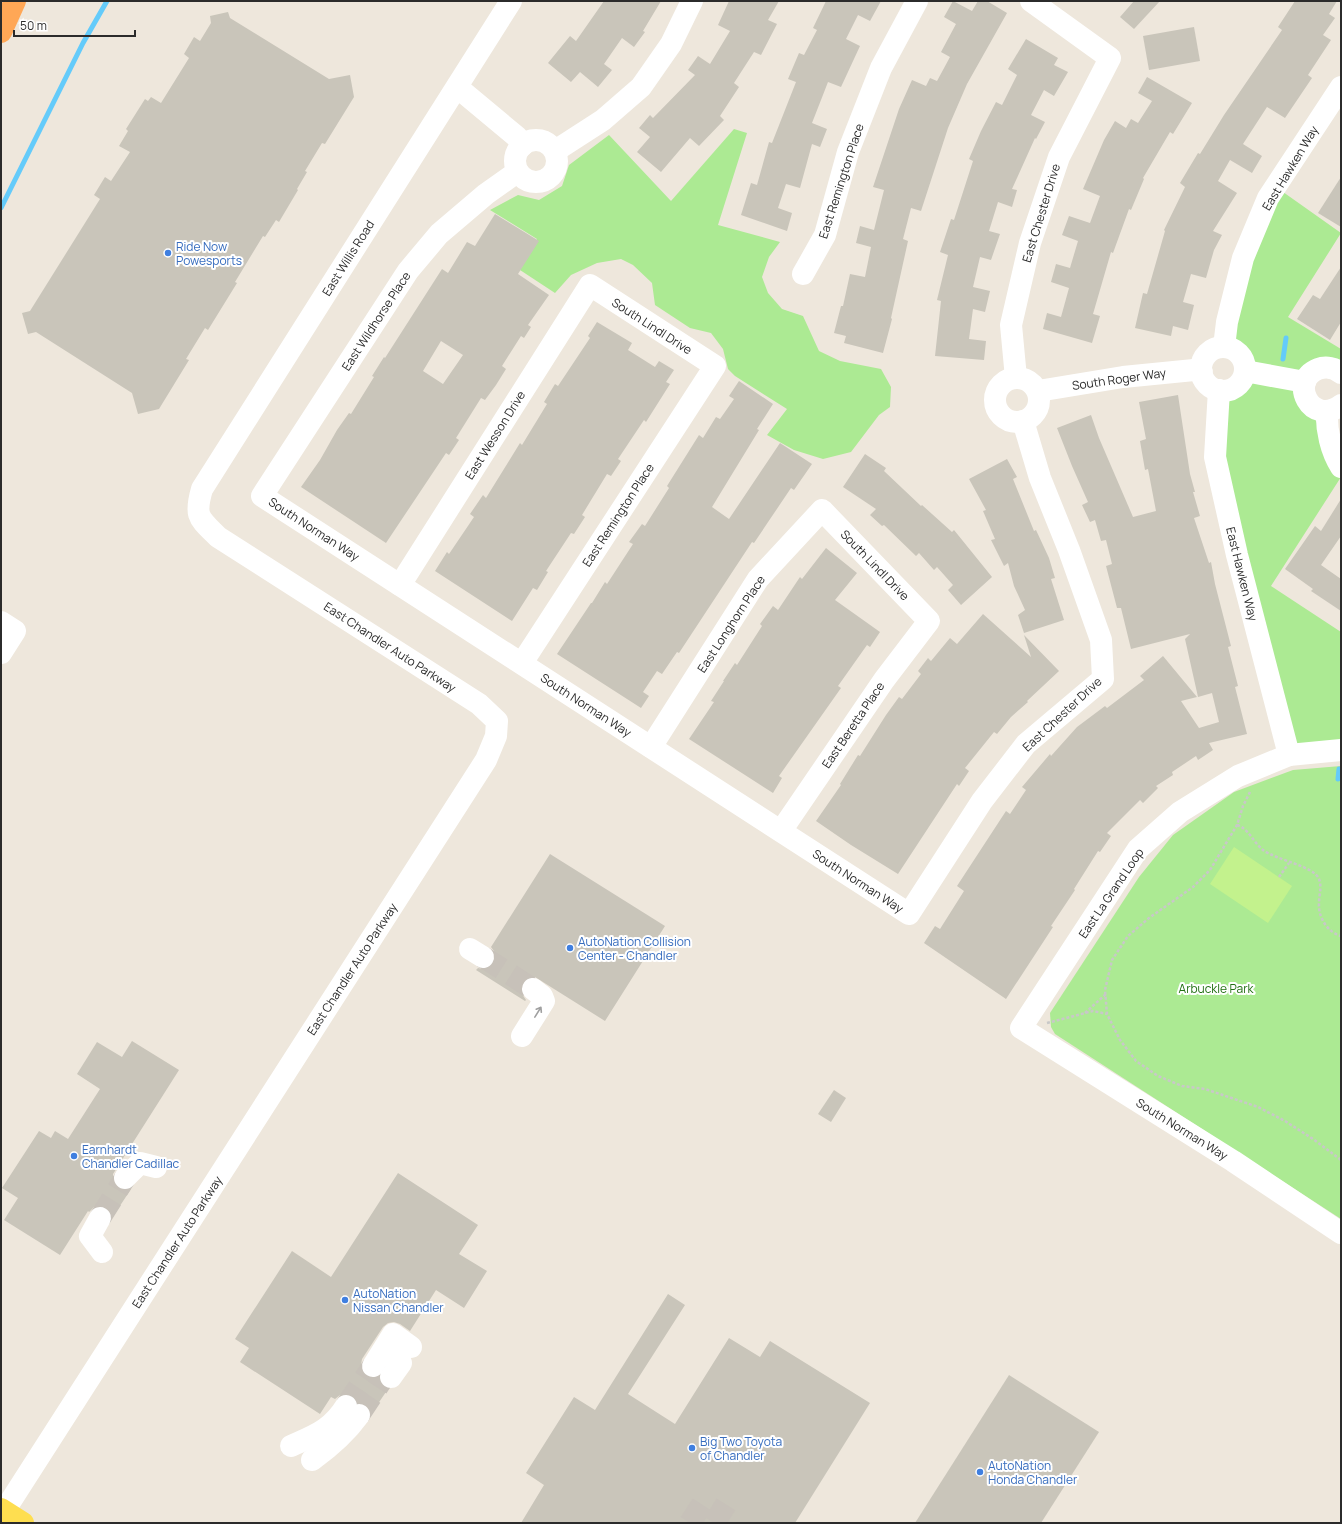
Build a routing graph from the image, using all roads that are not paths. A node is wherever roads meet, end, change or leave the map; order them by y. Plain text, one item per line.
1 (8, 1) edge
2 (15, 1) edge
3 (511, 1) edge
4 (692, 1) edge
5 (917, 1) edge
6 (1030, 1) edge
7 (1, 13) edge
8 (1, 32) edge
9 (457, 86) junction
10 (1341, 87) edge
11 (522, 146) junction
12 (555, 151) junction
13 (517, 172) junction
14 (803, 274) dead end
15 (590, 285) joint
16 (1224, 347) junction
17 (715, 366) joint
18 (1245, 371) junction
19 (1202, 372) junction
20 (1341, 372) edge
21 (1016, 378) junction
22 (1305, 382) junction
23 (1219, 390) junction
24 (1038, 391) junction
25 (1334, 408) edge
26 (1023, 421) junction
27 (1341, 467) edge
28 (262, 496) joint
29 (822, 510) joint
30 (200, 519) joint
31 (400, 585) junction
32 (929, 621) joint
33 (1, 622) edge
34 (1, 653) edge
35 (522, 663) junction
36 (651, 747) junction
37 (1341, 750) edge
38 (1289, 755) junction
39 (781, 831) junction
40 (909, 914) joint
41 (533, 989) tunnel mouth
42 (1021, 1028) joint
43 (522, 1036) dead end
44 (156, 1167) dead end
45 (125, 1178) tunnel mouth
46 (100, 1218) tunnel mouth
47 (1341, 1233) edge
48 (102, 1252) dead end
49 (355, 1412) joint
50 (2, 1512) edge
51 (23, 1523) edge

1 - 7 highway
2 - 8 highway
3 - 9 street, East Willis Road
4 - 12 street
5 - 14 street, East Remington Place
6 - 21 street, East Chester Drive
9 - 11 street
9 - 30 street, East Willis Road
10 - 16 street, East Hawken Way
11 - 12 street
11 - 13 street
12 - 13 street
13 - 28 street, East Wildhorse Place
15 - 17 street, South Lindl Drive
15 - 31 street, East Wesson Drive
16 - 18 street
16 - 19 street
17 - 35 street, East Remington Place
18 - 22 street
18 - 23 street
19 - 23 street
19 - 24 street, South Roger Way
20 - 22 street
21 - 24 street
21 - 26 street
22 - 25 street
23 - 38 street, East Hawken Way
24 - 26 street
25 - 27 street
26 - 40 street, East Chester Drive
28 - 31 street, South Norman Way
29 - 32 street, South Lindl Drive
29 - 36 street, East Longhorn Place
30 - 50 street, East Chandler Auto Parkway
31 - 35 street, South Norman Way
32 - 39 street, East Beretta Place
33 - 34 street
35 - 36 street, South Norman Way
36 - 39 street, South Norman Way
37 - 38 street, East La Grand Loop
38 - 42 street, East La Grand Loop
39 - 40 street, South Norman Way
43 -> 41 street
42 - 47 street, South Norman Way
44 - 45 street
46 - 48 street
49 - 49 street
50 - 51 main road

